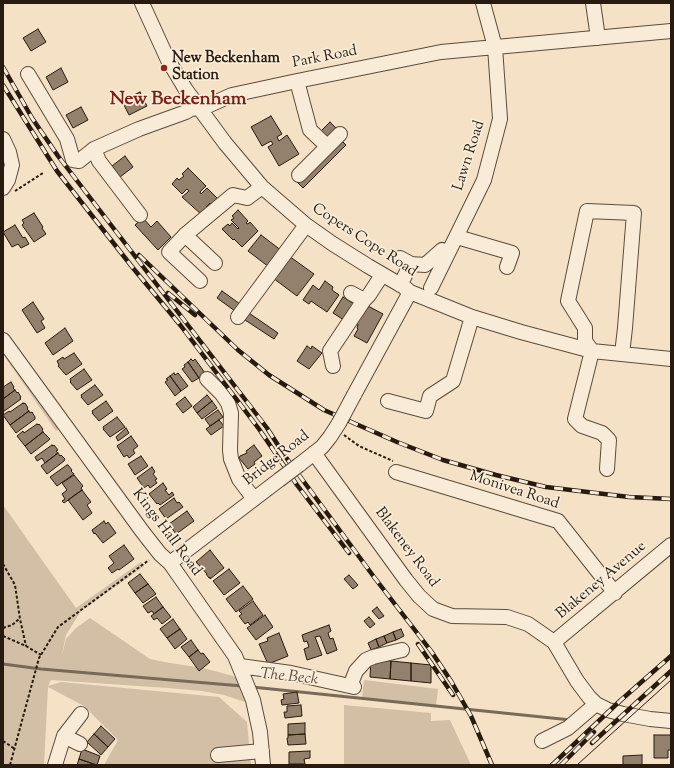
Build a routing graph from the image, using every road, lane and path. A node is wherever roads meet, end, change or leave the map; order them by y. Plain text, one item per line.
1 (142, 3) edge
2 (483, 3) edge
3 (593, 3) edge
4 (671, 31) edge
5 (598, 38) junction
6 (496, 47) junction
7 (28, 74) dead end
8 (297, 81) junction
9 (198, 108) junction
10 (340, 134) dead end
11 (3, 139) edge
12 (327, 146) junction
13 (94, 150) junction
14 (43, 173) dead end
15 (299, 175) dead end
16 (262, 187) junction
17 (7, 191) edge
18 (140, 215) dead end
19 (306, 225) junction
20 (185, 235) junction
21 (457, 237) junction
22 (448, 253) junction
23 (215, 263) dead end
24 (507, 267) dead end
25 (382, 275) junction
26 (200, 281) dead end
27 (431, 288) dead end
28 (405, 289) junction
29 (351, 293) dead end
30 (364, 300) junction
31 (238, 317) dead end
32 (472, 317) junction
33 (3, 340) edge
34 (592, 351) junction
35 (622, 354) junction
36 (671, 359) edge
37 (334, 366) dead end
38 (207, 379) dead end
39 (388, 400) dead end
40 (337, 426) junction
41 (314, 453) junction
42 (607, 470) dead end
43 (396, 472) joint
44 (254, 499) junction
45 (671, 545) edge
46 (147, 561) dead end
47 (170, 563) junction
48 (3, 564) edge
49 (615, 593) junction
50 (20, 619) junction
51 (3, 628) edge
52 (3, 636) edge
53 (554, 642) junction
54 (26, 646) junction
55 (402, 650) dead end
56 (40, 655) junction
57 (240, 666) junction
58 (596, 704) junction
59 (81, 714) dead end
60 (671, 721) edge
61 (64, 736) junction
62 (3, 741) edge
63 (542, 741) dead end
64 (80, 744) dead end
65 (15, 749) junction
66 (218, 755) dead end
67 (263, 758) edge
68 (10, 765) edge
69 (54, 765) edge

1 - 9 street, Copers Cope Road
2 - 6 street, Lawn Road
3 - 5 street
4 - 5 street, Park Road
5 - 6 street, Park Road
6 - 8 street, Park Road
6 - 21 street, Lawn Road
7 - 13 street, Park Road
8 - 9 street, Park Road
8 - 12 street
9 - 13 street, Park Road
9 - 16 street, Copers Cope Road
10 - 12 street
11 - 17 street
12 - 15 street
13 - 18 street
14 - 17 path
16 - 19 street, Copers Cope Road
16 - 20 street
19 - 25 street, Copers Cope Road
19 - 31 street
20 - 23 street
20 - 26 street
21 - 22 street, Lawn Road
21 - 24 street
22 - 27 street, Lawn Road
22 - 28 street, Bridge Road
25 - 28 street, Copers Cope Road
25 - 30 street
28 - 32 street, Copers Cope Road
28 - 40 street, Bridge Road, bridge
29 - 30 street
30 - 37 street
32 - 34 street, Copers Cope Road
32 - 39 street
33 - 47 street, Kings Hall Road
34 - 35 street, Copers Cope Road
34 - 35 street
34 - 42 street
35 - 36 street, Copers Cope Road
38 - 44 street
40 - 41 street, Bridge Road
40 - 43 path
41 - 44 street, Bridge Road, bridge
41 - 53 street, Blakeney Road
43 - 49 street, Monivea Road
44 - 47 street, Bridge Road
45 - 49 street, Blakeney Avenue
46 - 56 path
47 - 57 street, Kings Hall Road
48 - 50 path
49 - 53 street, Blakeney Avenue
50 - 51 path
50 - 54 path
52 - 54 path
53 - 58 street, Blakeney Road
54 - 56 path
55 - 57 street
56 - 65 path
57 - 67 street, Kings Hall Road
58 - 60 street, Blakeney Road
58 - 63 street
59 - 61 street
61 - 64 street
61 - 69 street
62 - 65 path
65 - 68 path
66 - 67 street

